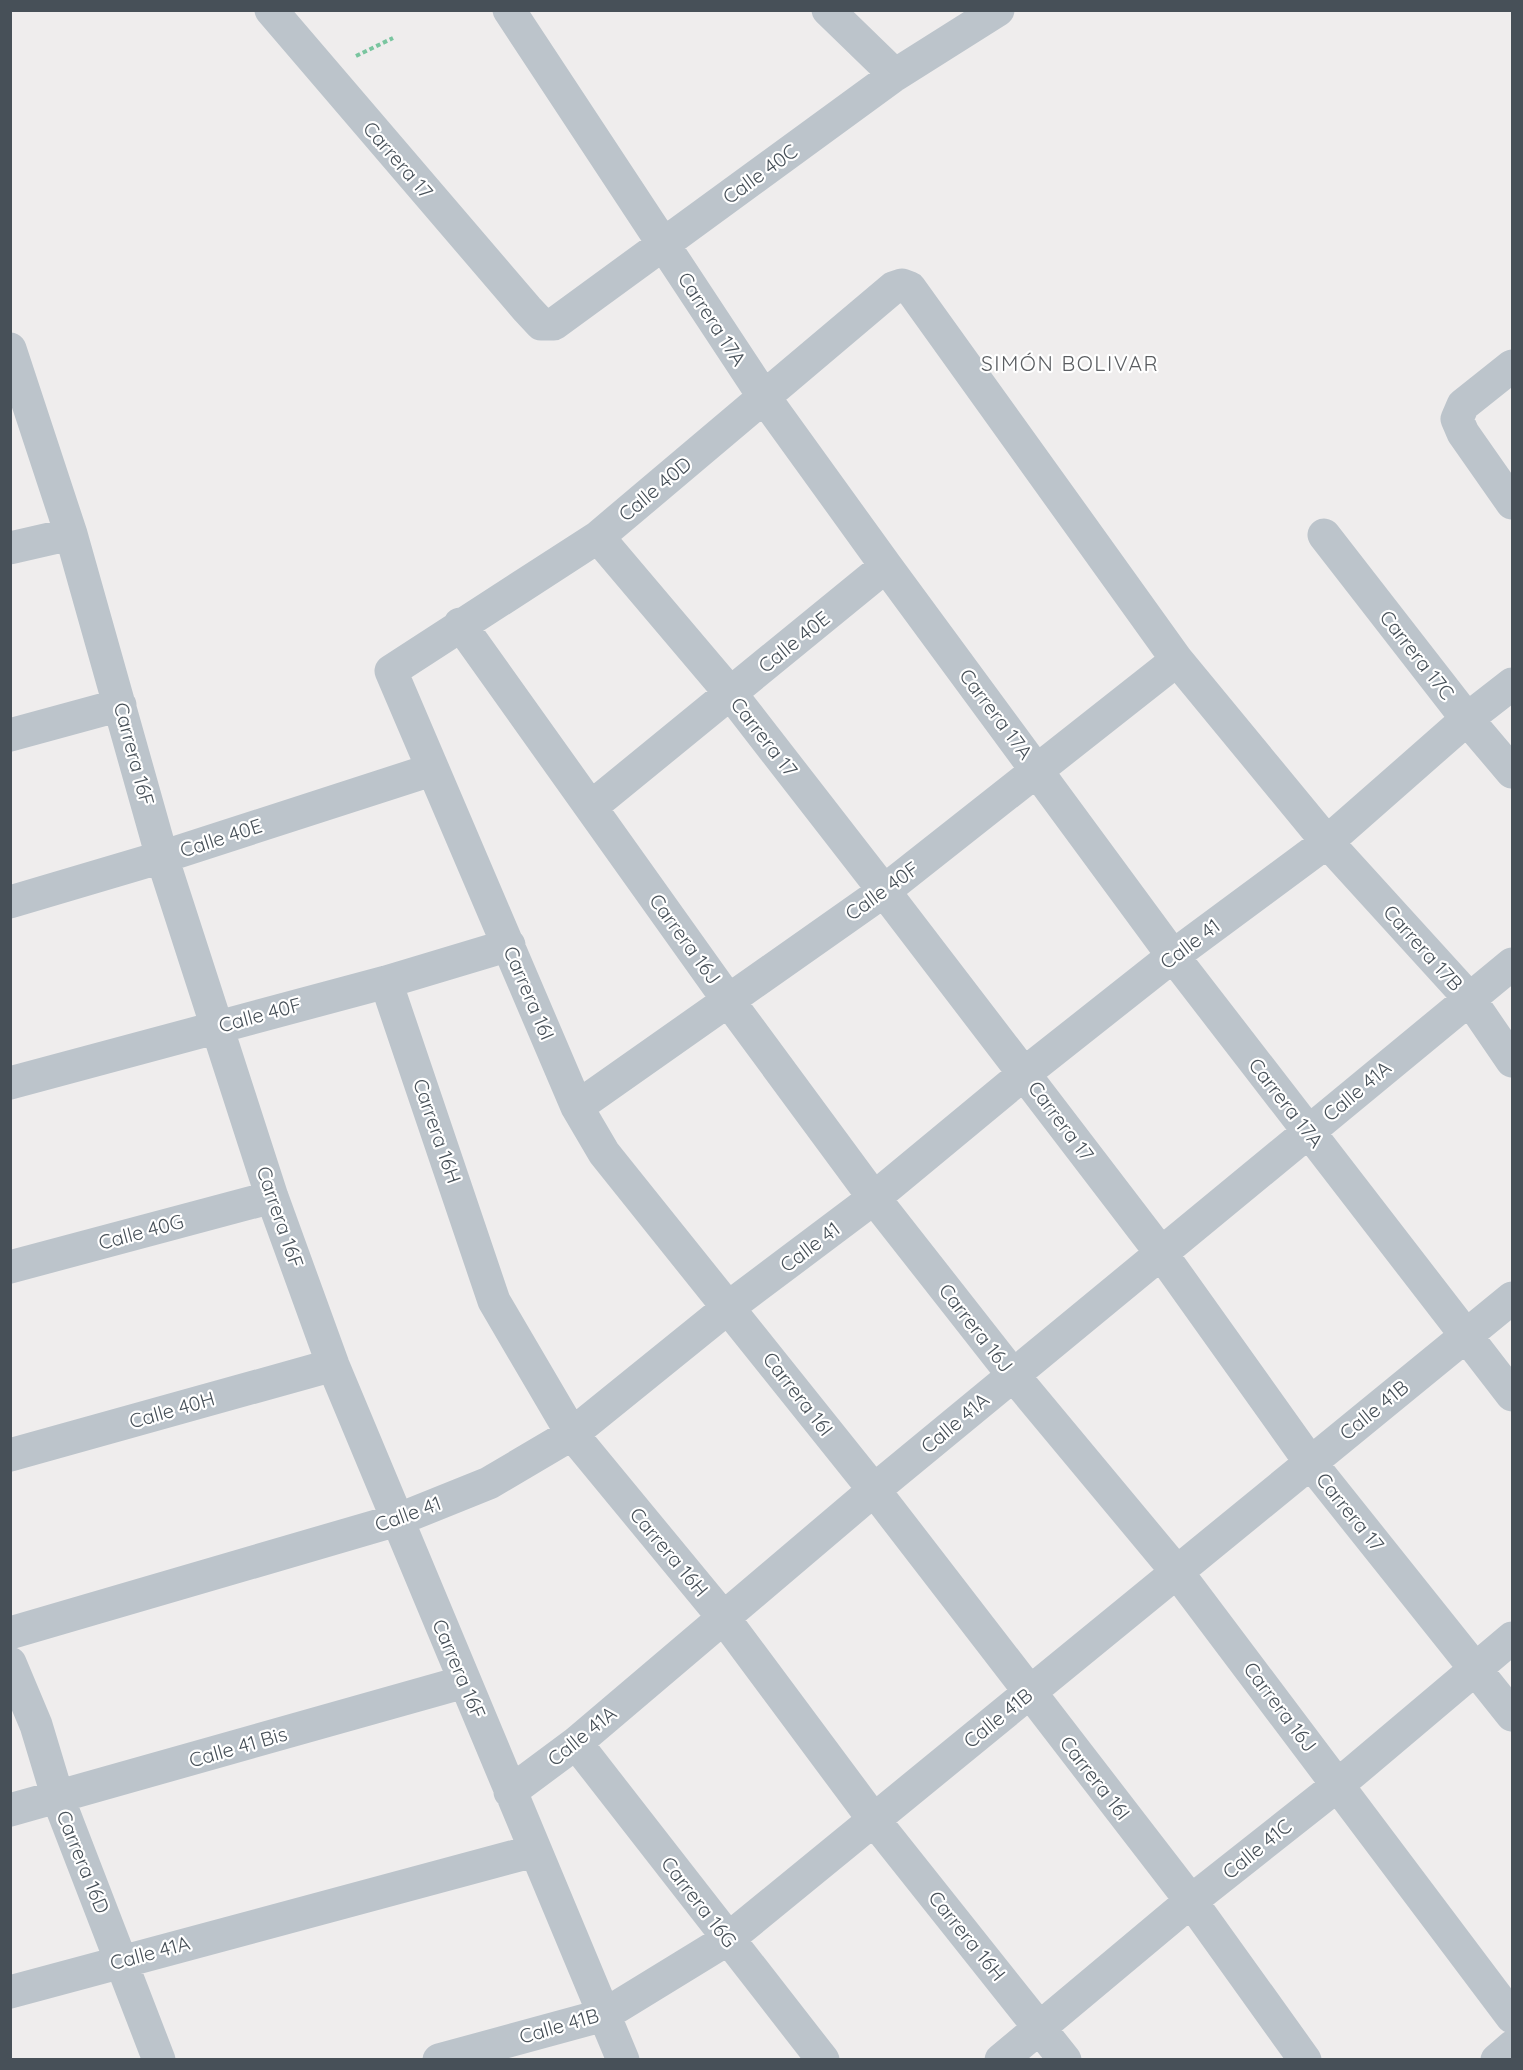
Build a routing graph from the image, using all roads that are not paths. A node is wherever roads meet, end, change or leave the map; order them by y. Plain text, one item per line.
1 (271, 10) edge
2 (509, 10) edge
3 (828, 10) edge
4 (998, 10) edge
5 (895, 75) junction
6 (663, 244) junction
7 (902, 285) joint
8 (527, 309) joint
9 (11, 354) edge
10 (1512, 366) edge
11 (764, 397) junction
12 (1512, 503) edge
13 (71, 534) junction
14 (1324, 535) dead end
15 (597, 537) junction
16 (10, 548) edge
17 (886, 566) junction
18 (460, 624) junction
19 (1177, 660) junction
20 (391, 671) joint
21 (1512, 684) edge
22 (730, 694) junction
23 (120, 705) junction
24 (1467, 719) junction
25 (10, 735) edge
26 (431, 770) junction
27 (1038, 770) junction
28 (1512, 772) edge
29 (591, 807) junction
30 (1327, 842) junction
31 (162, 857) junction
32 (884, 891) junction
33 (10, 902) edge
34 (509, 945) junction
35 (1173, 956) junction
36 (1512, 964) edge
37 (387, 982) junction
38 (1469, 998) junction
39 (728, 1000) junction
40 (216, 1026) junction
41 (1512, 1061) edge
42 (1025, 1073) junction
43 (10, 1083) edge
44 (577, 1107) junction
45 (1308, 1131) junction
46 (272, 1197) junction
47 (874, 1198) junction
48 (1161, 1253) junction
49 (10, 1267) edge
50 (1512, 1298) edge
51 (729, 1307) junction
52 (1466, 1335) junction
53 (333, 1365) junction
54 (1013, 1375) junction
55 (1512, 1395) edge
56 (572, 1434) junction
57 (10, 1455) edge
58 (1310, 1462) junction
59 (874, 1490) junction
60 (397, 1520) junction
61 (1177, 1572) junction
62 (723, 1617) junction
63 (10, 1633) edge
64 (1512, 1638) edge
65 (10, 1663) edge
66 (1476, 1667) junction
67 (465, 1682) junction
68 (1029, 1693) junction
69 (1512, 1715) edge
70 (576, 1743) junction
71 (1339, 1784) junction
72 (510, 1792) junction
73 (58, 1798) junction
74 (10, 1810) edge
75 (874, 1820) junction
76 (534, 1851) junction
77 (1191, 1901) junction
78 (728, 1939) junction
79 (122, 1960) junction
80 (10, 1992) edge
81 (604, 2015) junction
82 (1512, 2017) edge
83 (1041, 2028) junction
84 (1512, 2047) edge
85 (159, 2060) edge
86 (439, 2060) edge
87 (623, 2060) edge
88 (823, 2060) edge
89 (1001, 2060) edge
90 (1065, 2060) edge
91 (1305, 2060) edge
92 (1497, 2060) edge

1 - 8 street, Carrera 17
2 - 6 street, Carrera 17A
3 - 5 street
4 - 5 street, Calle 40C
5 - 6 street, Calle 40C
6 - 8 street, Calle 40C
6 - 11 street, Carrera 17A
7 - 11 street, Calle 40D
7 - 19 street, Carrera 17B
9 - 13 street, Carrera 16F
10 - 12 street
11 - 15 street, Calle 40D
11 - 17 street, Carrera 17A
13 - 16 street
13 - 23 street, Carrera 16F
14 - 24 street, Carrera 17C
15 - 18 street, Calle 40D
15 - 22 street, Carrera 17
17 - 22 street, Calle 40E
17 - 27 street, Carrera 17A
18 - 20 street, Calle 40D
18 - 29 street, Carrera 16J
19 - 27 street, Calle 40F
19 - 30 street, Carrera 17B
20 - 26 street, Carrera 16I
21 - 24 street, Calle 41
22 - 29 street, Calle 40E
22 - 32 street, Carrera 17
23 - 25 street
23 - 31 street, Carrera 16F
24 - 28 street, Carrera 17C
24 - 30 street, Calle 41
26 - 31 street, Calle 40E
26 - 34 street, Carrera 16I
27 - 32 street, Calle 40F
27 - 35 street, Carrera 17A
29 - 39 street, Carrera 16J
30 - 35 street, Calle 41
30 - 38 street, Carrera 17B
31 - 33 street, Calle 40E
31 - 40 street, Carrera 16F
32 - 39 street, Calle 40F
32 - 42 street, Carrera 17
34 - 37 street, Calle 40F
34 - 44 street, Carrera 16I
35 - 42 street, Calle 41
35 - 45 street, Carrera 17A
36 - 38 street, Calle 41A
37 - 40 street, Calle 40F
37 - 56 street, Carrera 16H
38 - 41 street, Carrera 17B
38 - 45 street, Calle 41A
39 - 44 street, Calle 40F
39 - 47 street, Carrera 16J
40 - 43 street, Calle 40F
40 - 46 street, Carrera 16F
42 - 47 street, Calle 41
42 - 48 street, Carrera 17
44 - 51 street, Carrera 16I
45 - 48 street, Calle 41A
45 - 52 street, Carrera 17A
46 - 49 street, Calle 40G
46 - 53 street, Carrera 16F
47 - 51 street, Calle 41
47 - 54 street, Carrera 16J
48 - 54 street, Calle 41A
48 - 58 street, Carrera 17
50 - 52 street, Calle 41B
51 - 56 street, Calle 41
51 - 59 street, Carrera 16I
52 - 55 street, Carrera 17A
52 - 58 street, Calle 41B
53 - 57 street, Calle 40H
53 - 60 street, Carrera 16F
54 - 59 street, Calle 41A
54 - 61 street, Carrera 16J
56 - 60 street, Calle 41
56 - 62 street, Carrera 16H
58 - 61 street, Calle 41B
58 - 66 street, Carrera 17
59 - 62 street, Calle 41A
59 - 68 street, Carrera 16I
60 - 63 street, Calle 41
60 - 67 street, Carrera 16F
61 - 68 street, Calle 41B
61 - 71 street, Carrera 16J
62 - 70 street, Calle 41A
62 - 75 street, Carrera 16H
64 - 66 street, Calle 41C
65 - 73 street, Carrera 16D
66 - 69 street, Carrera 17
66 - 71 street, Calle 41C
67 - 72 street, Carrera 16F
67 - 73 street, Calle 41 Bis
68 - 75 street, Calle 41B
68 - 77 street, Carrera 16I
70 - 72 street, Calle 41A
70 - 78 street, Carrera 16G
71 - 77 street, Calle 41C
71 - 82 street, Carrera 16J
72 - 76 street, Carrera 16F
73 - 74 street, Calle 41 Bis
73 - 79 street, Carrera 16D
75 - 78 street, Calle 41B
75 - 83 street, Carrera 16H
76 - 79 street, Calle 41A
76 - 81 street, Carrera 16F
77 - 83 street, Calle 41C
77 - 91 street, Carrera 16I
78 - 81 street, Calle 41B
78 - 88 street, Carrera 16G
79 - 80 street, Calle 41A
79 - 85 street, Carrera 16D
81 - 86 street, Calle 41B
81 - 87 street, Carrera 16F
83 - 89 street, Calle 41C
83 - 90 street, Carrera 16H
84 - 92 street

